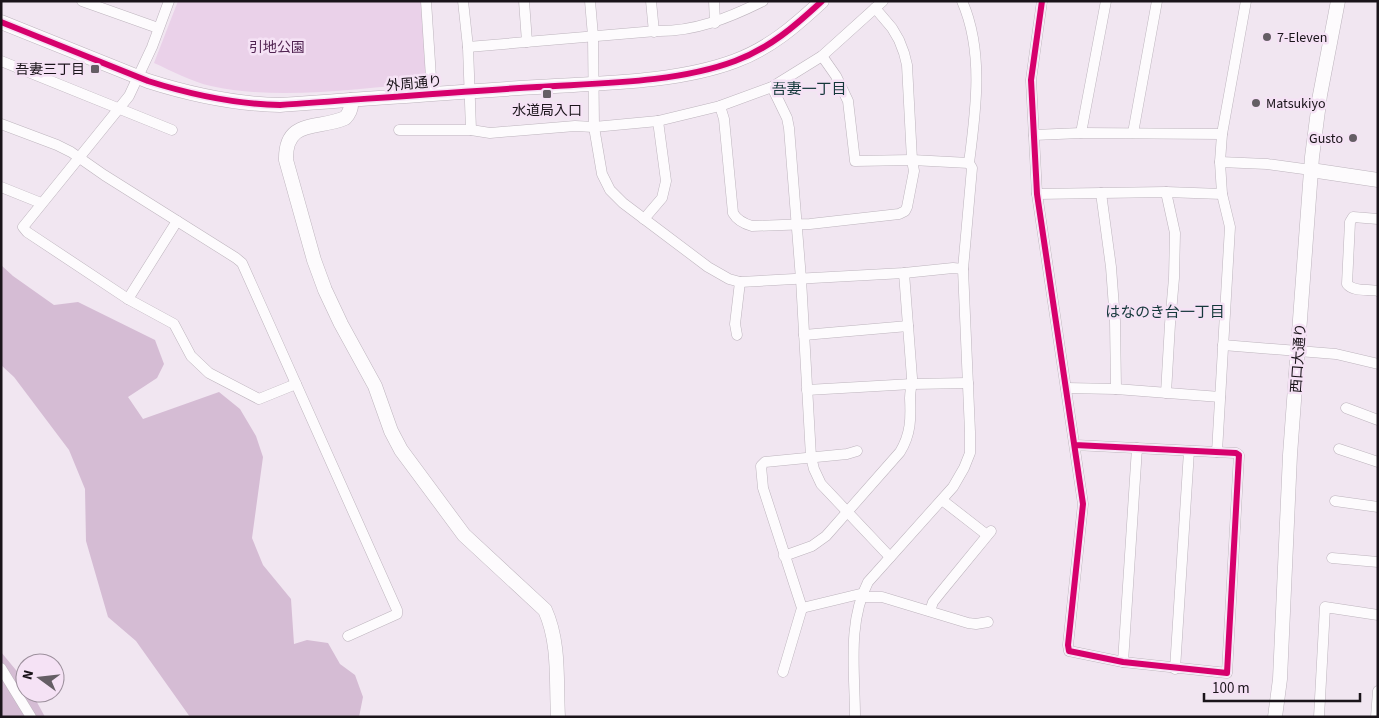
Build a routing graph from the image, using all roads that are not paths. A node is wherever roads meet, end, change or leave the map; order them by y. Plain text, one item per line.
1 (82, 1) edge
2 (169, 1) edge
3 (426, 1) edge
4 (463, 1) edge
5 (524, 1) edge
6 (590, 1) edge
7 (651, 1) edge
8 (714, 1) edge
9 (763, 1) edge
10 (822, 1) edge
11 (962, 1) edge
12 (1042, 1) edge
13 (1106, 1) edge
14 (1157, 1) edge
15 (1246, 1) edge
16 (1338, 1) edge
17 (101, 4) edge
18 (879, 5) edge
19 (1, 22) edge
20 (715, 23) junction
21 (158, 28) junction
22 (654, 32) junction
23 (593, 36) junction
24 (527, 42) junction
25 (468, 47) junction
26 (822, 56) junction
27 (1, 61) edge
28 (138, 76) junction
29 (594, 83) junction
30 (772, 87) junction
31 (469, 91) junction
32 (432, 94) junction
33 (351, 100) junction
34 (720, 106) junction
35 (119, 107) junction
36 (658, 121) junction
37 (1, 124) edge
38 (594, 126) junction
39 (172, 130) dead end
40 (399, 130) dead end
41 (471, 130) junction
42 (1081, 133) junction
43 (1133, 133) junction
44 (1222, 134) junction
45 (1034, 135) junction
46 (79, 157) junction
47 (912, 160) junction
48 (1220, 162) junction
49 (969, 163) junction
50 (1311, 170) junction
51 (1378, 180) edge
52 (1, 187) edge
53 (1166, 192) junction
54 (1101, 193) junction
55 (1037, 194) junction
56 (1222, 194) junction
57 (41, 203) junction
58 (644, 219) junction
59 (1378, 219) edge
60 (177, 221) junction
61 (796, 223) junction
62 (963, 269) junction
63 (904, 273) junction
64 (801, 279) junction
65 (740, 282) junction
66 (1378, 290) edge
67 (128, 299) junction
68 (908, 326) junction
69 (738, 335) dead end
70 (804, 336) junction
71 (1223, 344) junction
72 (1298, 349) junction
73 (1378, 364) edge
74 (968, 383) junction
75 (296, 384) junction
76 (912, 384) junction
77 (1066, 388) junction
78 (1116, 389) junction
79 (807, 390) junction
80 (1166, 393) junction
81 (1220, 397) junction
82 (1346, 408) dead end
83 (1378, 420) edge
84 (1075, 445) junction
85 (1137, 448) junction
86 (1339, 449) dead end
87 (857, 451) dead end
88 (1189, 451) junction
89 (1217, 452) junction
90 (810, 457) junction
91 (1378, 462) edge
92 (942, 500) junction
93 (1334, 501) dead end
94 (1378, 507) edge
95 (847, 512) junction
96 (784, 556) junction
97 (890, 557) junction
98 (1332, 558) dead end
99 (1378, 562) edge
100 (862, 597) junction
101 (802, 608) junction
102 (930, 611) junction
103 (1378, 615) edge
104 (988, 622) dead end
105 (348, 636) dead end
106 (1123, 662) junction
107 (1, 668) edge
108 (1175, 669) junction
109 (783, 672) dead end
110 (1378, 691) edge
111 (31, 717) edge
112 (558, 717) edge
113 (855, 717) edge
114 (1275, 717) edge
115 (1319, 717) edge
116 (1376, 717) edge

1 - 17 street
2 - 21 street
3 - 32 street
4 - 25 street
5 - 24 street
6 - 23 street
7 - 22 street
8 - 20 street
9 - 20 street
10 - 29 street, 外周通り
11 - 49 street
12 - 45 street
13 - 42 street
14 - 43 street
15 - 44 street
16 - 50 street, 西口大通り
17 - 21 street
18 - 26 street
18 - 47 street
19 - 28 street, 外周通り
20 - 22 street
21 - 28 street
22 - 23 street
23 - 24 street
23 - 29 street
24 - 25 street
25 - 31 street
26 - 30 street
26 - 47 street
27 - 35 street
28 - 33 street, 外周通り
28 - 35 street
29 - 31 street, 外周通り
29 - 38 street
30 - 34 street
30 - 61 street
31 - 32 street, 外周通り
31 - 41 street
32 - 33 street, 外周通り
33 - 112 street
34 - 36 street
34 - 61 street
35 - 39 street
35 - 46 street
36 - 38 street
36 - 58 street
37 - 46 street
38 - 41 street
38 - 58 street
40 - 41 street
42 - 43 street
42 - 45 street
43 - 44 street
44 - 48 street
45 - 55 street
46 - 57 street
46 - 60 street
47 - 49 street
47 - 61 street
48 - 50 street
48 - 56 street
49 - 62 street
50 - 51 street
50 - 72 street, 西口大通り
52 - 57 street
53 - 54 street
53 - 56 street
53 - 80 street
54 - 55 street
54 - 78 street
55 - 77 street
56 - 71 street
57 - 67 street
58 - 65 street
59 - 66 street
60 - 67 street
60 - 75 street
61 - 64 street
62 - 63 street
62 - 74 street
63 - 64 street
63 - 68 street
64 - 65 street
64 - 70 street
65 - 69 street
67 - 75 street
68 - 70 street
68 - 76 street
70 - 79 street
71 - 72 street
71 - 81 street
72 - 73 street
72 - 114 street, 西口大通り
74 - 76 street
74 - 92 street
75 - 105 street
76 - 79 street
76 - 95 street
77 - 78 street
77 - 84 street
78 - 80 street
79 - 90 street
80 - 81 street
81 - 89 street
82 - 83 street
84 - 85 street
84 - 106 street
85 - 88 street
85 - 106 street
86 - 91 street
87 - 90 street
88 - 89 street
88 - 108 street
89 - 108 street
90 - 95 street
90 - 96 street
92 - 97 street
92 - 102 street
93 - 94 street
95 - 96 street
95 - 97 street
96 - 101 street
97 - 100 street
98 - 99 street
100 - 101 street
100 - 102 street
100 - 113 street
101 - 109 street
102 - 104 street
103 - 115 street
106 - 108 street
107 - 111 street
110 - 116 street

